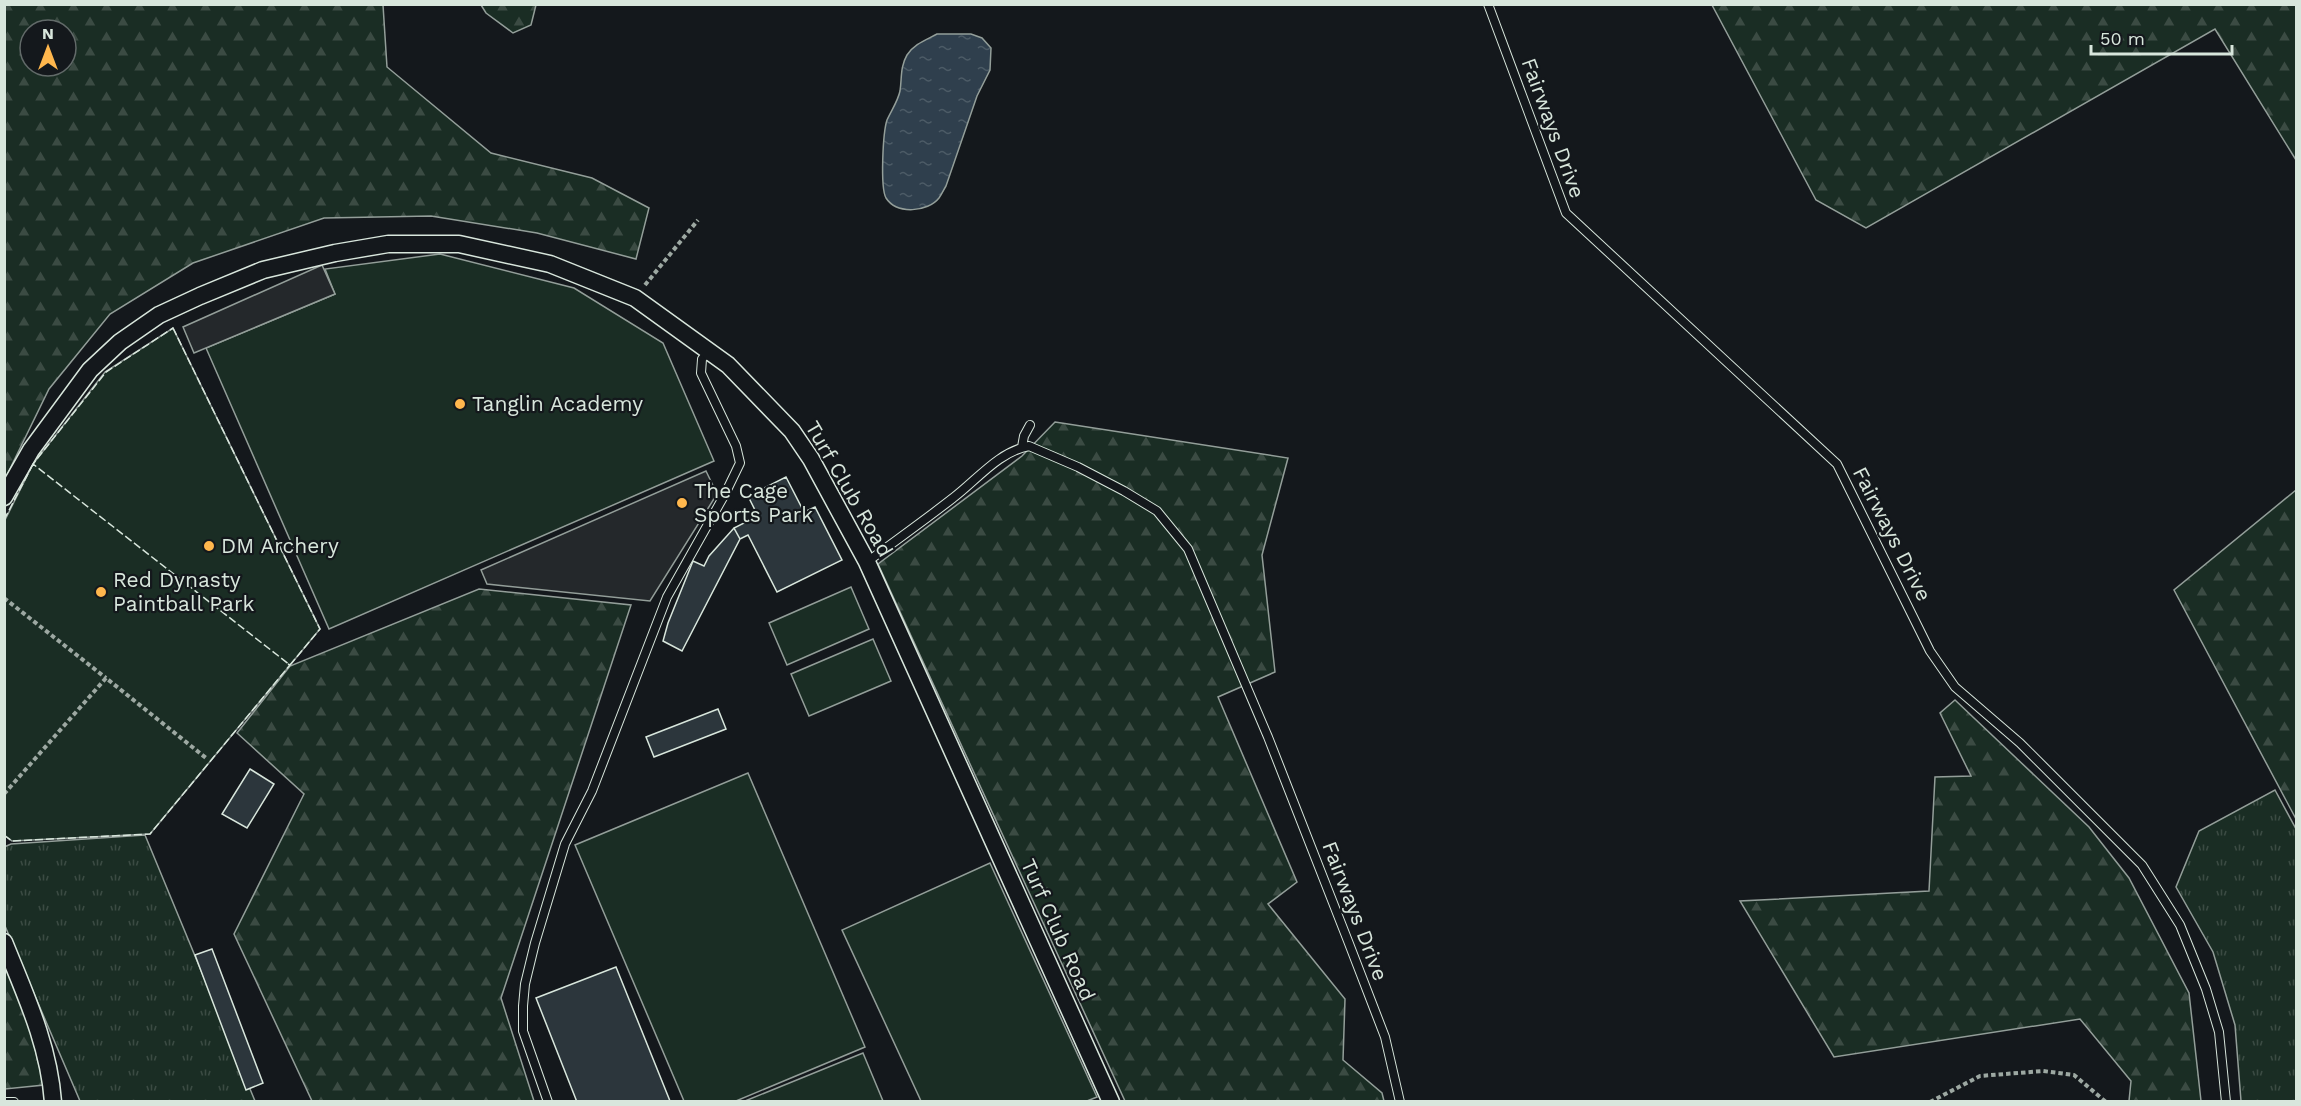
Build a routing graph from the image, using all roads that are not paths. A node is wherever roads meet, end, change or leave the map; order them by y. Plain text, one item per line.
1 (1488, 4) edge
2 (708, 352) junction
3 (1030, 425) dead end
4 (1022, 447) junction
5 (4, 497) edge
6 (867, 562) junction
7 (4, 942) edge
8 (5, 1101) edge
9 (14, 1101) edge
10 (53, 1101) edge
11 (548, 1101) edge
12 (1111, 1101) edge
13 (1400, 1101) edge
14 (2226, 1101) edge

1 - 14 lane, Fairways Drive
2 - 5 street, Turf Club Road
2 - 6 street, Turf Club Road
2 - 11 lane
3 - 4 lane
4 - 6 lane
4 - 13 lane, Fairways Drive
6 - 12 street, Turf Club Road
7 - 10 street
8 - 9 lane

